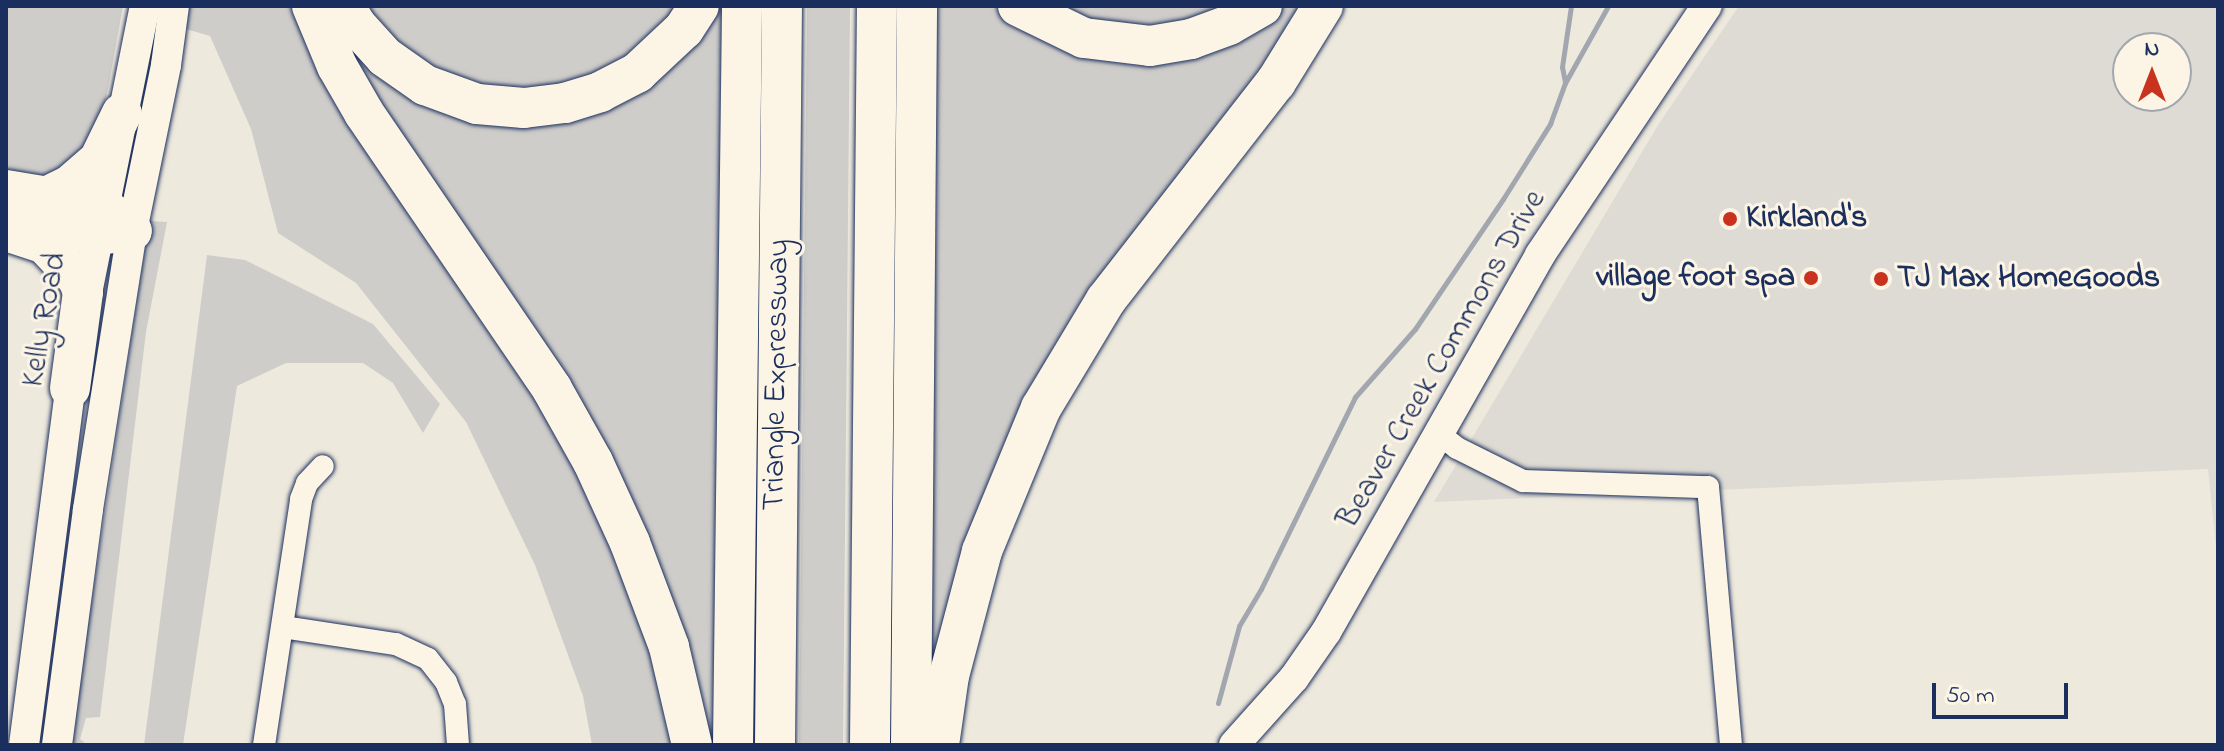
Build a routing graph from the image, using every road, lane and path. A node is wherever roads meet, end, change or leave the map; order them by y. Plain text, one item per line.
1 (145, 6) edge
2 (174, 6) edge
3 (312, 6) edge
4 (345, 6) edge
5 (699, 6) edge
6 (742, 6) edge
7 (782, 6) edge
8 (877, 6) edge
9 (917, 6) edge
10 (1018, 6) edge
11 (1262, 6) edge
12 (1323, 6) edge
13 (1707, 6) edge
14 (122, 113) junction
15 (6, 190) edge
16 (46, 197) junction
17 (6, 218) edge
18 (111, 224) junction
19 (6, 231) edge
20 (70, 388) junction
21 (1439, 434) junction
22 (323, 466) dead end
23 (283, 627) junction
24 (24, 745) edge
25 (57, 745) edge
26 (264, 745) edge
27 (458, 745) edge
28 (692, 745) edge
29 (733, 745) edge
30 (775, 745) edge
31 (870, 745) edge
32 (911, 745) edge
33 (939, 745) edge
34 (1234, 745) edge
35 (1731, 745) edge

1 - 14 main road, Kelly Road
2 - 18 main road, Kelly Road
3 - 28 highway
4 - 5 highway
6 - 29 highway
7 - 30 highway, Triangle Expressway
8 - 31 highway
9 - 32 highway
10 - 11 highway
12 - 33 highway
13 - 21 main road, Beaver Creek Commons Drive
14 - 16 highway
14 - 18 main road, Kelly Road
15 - 16 highway
16 - 18 highway
17 - 18 highway
18 - 20 main road, Kelly Road
18 - 25 main road, Kelly Road
19 - 20 highway
20 - 24 main road, Kelly Road
21 - 34 main road, Beaver Creek Commons Drive
21 - 35 street
22 - 23 street
23 - 26 street
23 - 27 street

